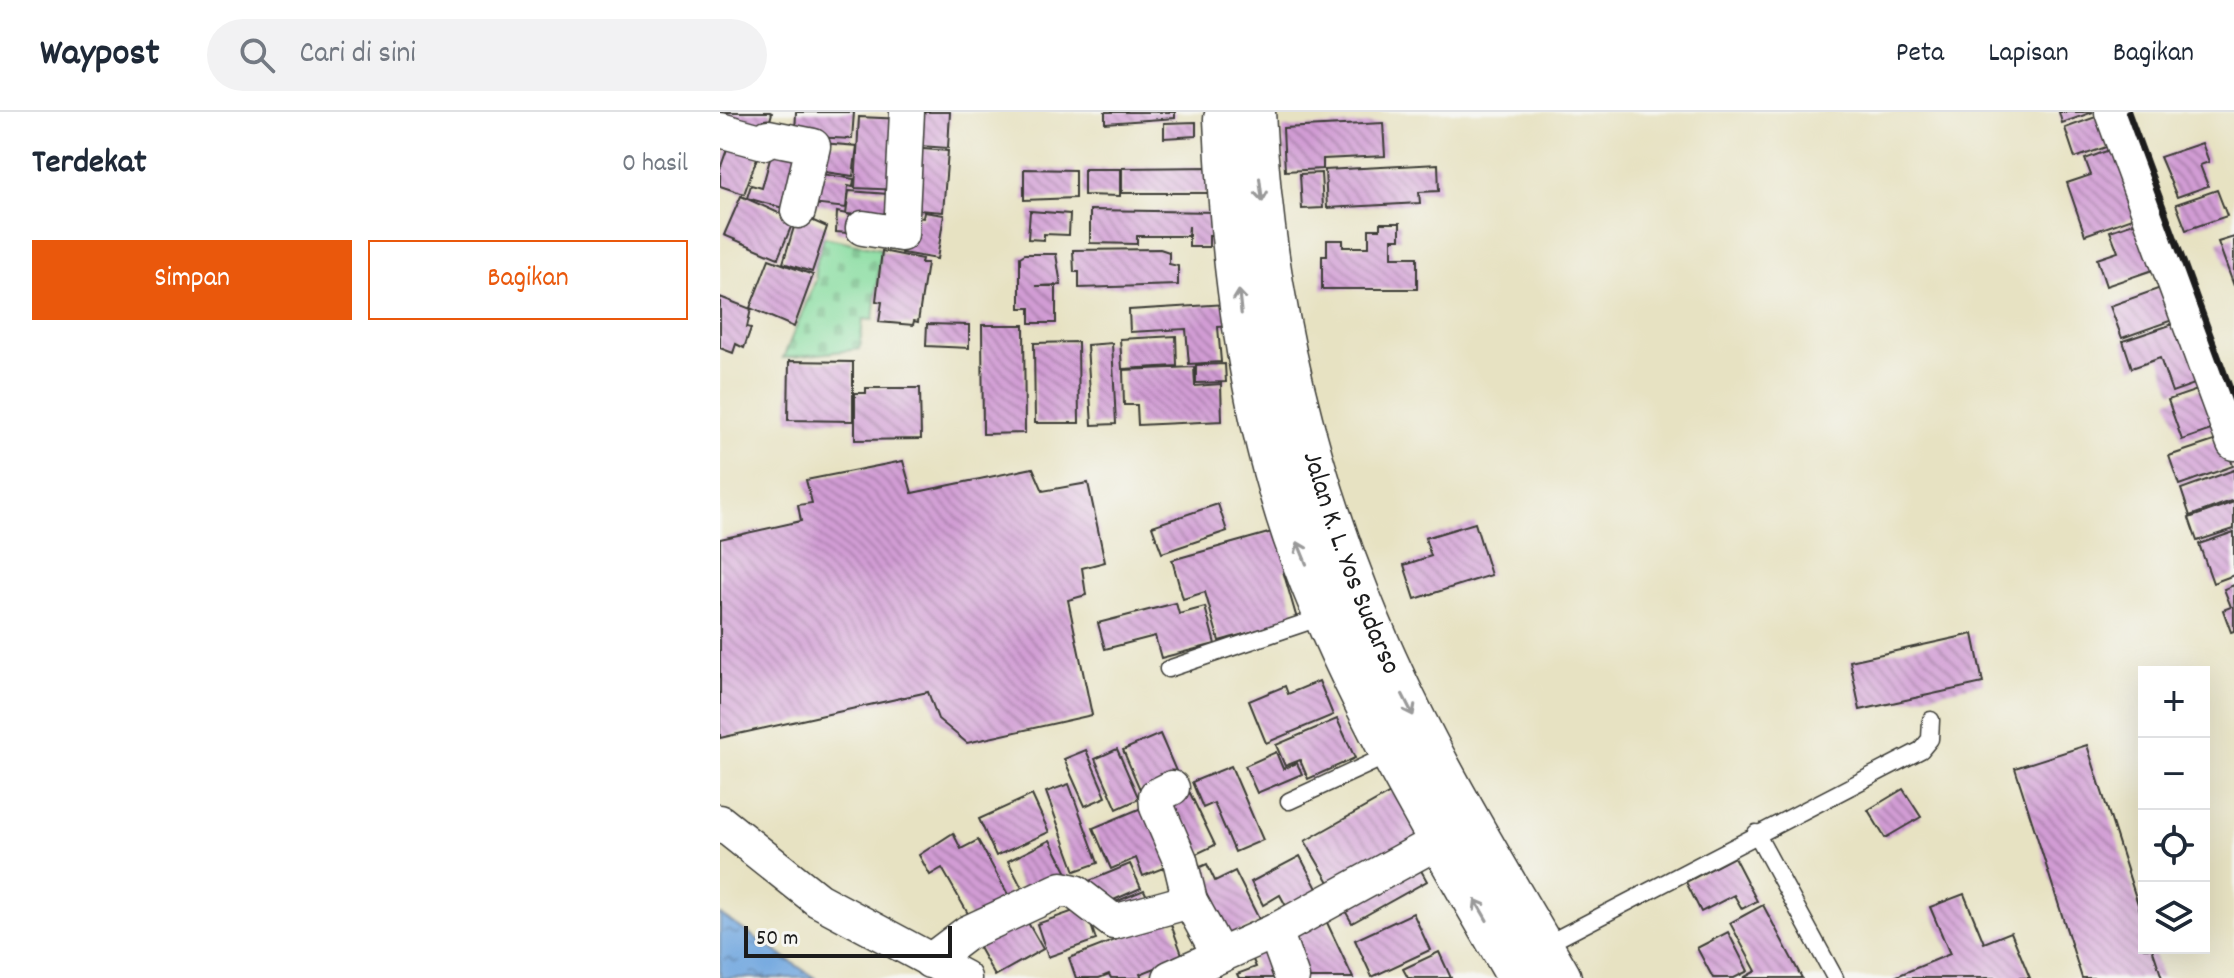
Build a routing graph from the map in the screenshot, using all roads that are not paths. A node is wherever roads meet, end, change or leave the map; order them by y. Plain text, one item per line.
1 (907, 112) edge
2 (1225, 112) edge
3 (1253, 112) edge
4 (2112, 112) edge
5 (720, 130) edge
6 (798, 211) dead end
7 (863, 228) dead end
8 (2234, 443) edge
9 (1344, 610) junction
10 (1168, 669) dead end
11 (1931, 720) dead end
12 (1394, 752) junction
13 (1172, 788) dead end
14 (1289, 801) dead end
15 (720, 822) edge
16 (1455, 833) junction
17 (1756, 833) junction
18 (1190, 901) junction
19 (1275, 931) junction
20 (1219, 954) junction
21 (930, 961) junction
22 (1540, 968) edge
23 (964, 978) edge
24 (1170, 978) edge
25 (1292, 978) edge
26 (1835, 978) edge

1 - 7 street
9 -> 2 highway, Jalan K. L. Yos Sudarso
3 -> 9 highway, Jalan K. L. Yos Sudarso
4 - 8 street
5 - 6 street
9 - 10 lane
9 - 12 highway, Jalan K. L. Yos Sudarso
9 -> 16 highway, Jalan K. L. Yos Sudarso
11 - 17 lane
12 - 14 lane
12 - 16 highway, Jalan K. L. Yos Sudarso
13 - 18 street
15 - 21 street
16 - 19 street
16 - 22 highway, Jalan K. L. Yos Sudarso
17 - 22 lane
17 - 26 lane
18 - 20 street
18 - 21 street
19 - 20 street
19 - 25 street
20 - 24 street
21 - 23 street

